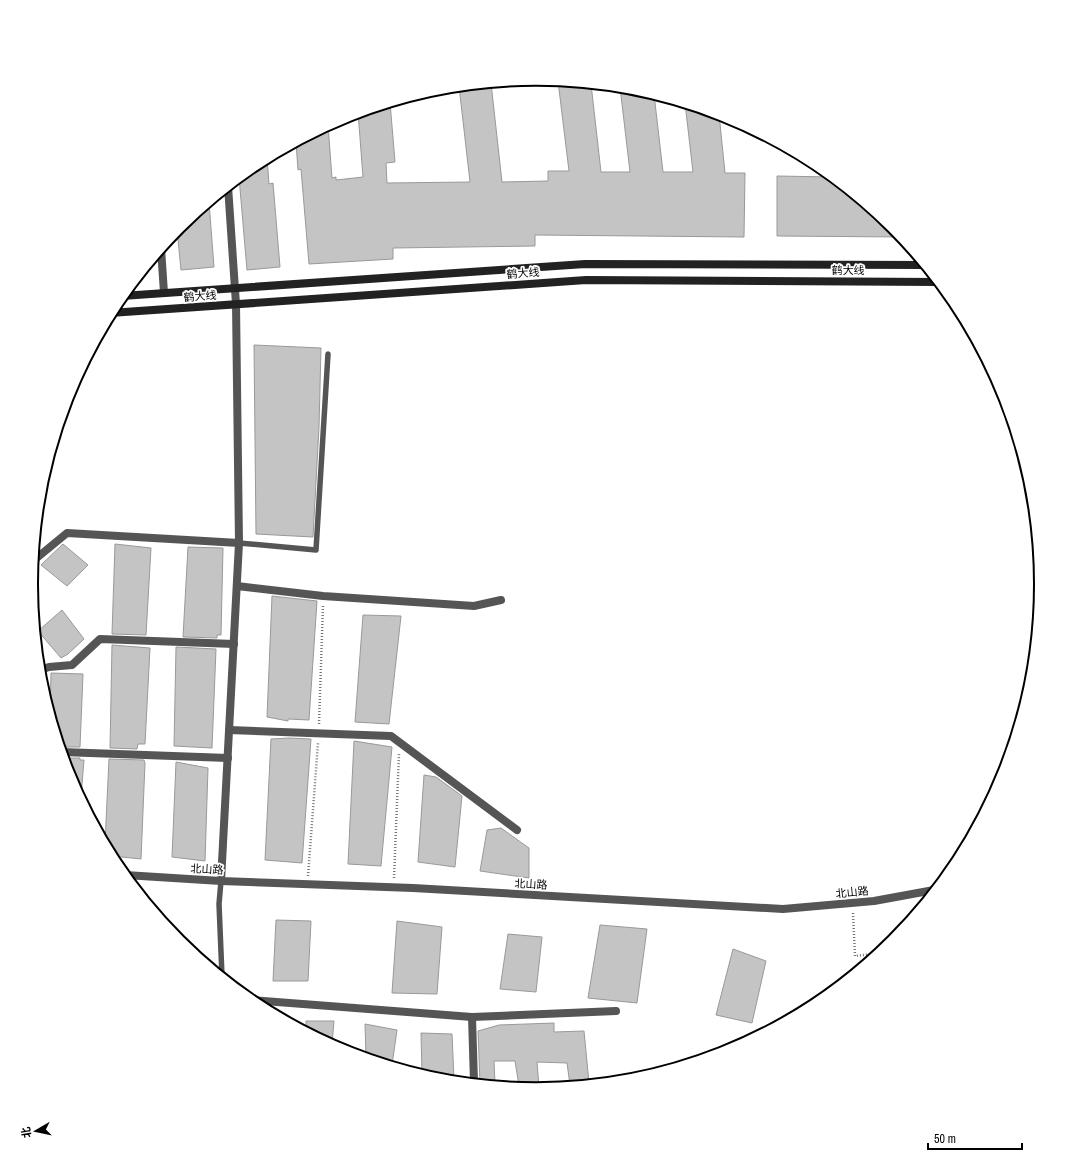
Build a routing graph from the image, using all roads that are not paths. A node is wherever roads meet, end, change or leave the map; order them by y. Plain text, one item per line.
1 (228, 192) edge
2 (162, 256) edge
3 (918, 265) edge
4 (932, 282) edge
5 (235, 288) junction
6 (164, 293) junction
7 (130, 295) edge
8 (236, 304) junction
9 (118, 313) edge
10 (328, 354) dead end
11 (239, 543) junction
12 (39, 556) edge
13 (237, 586) junction
14 (501, 600) dead end
15 (234, 644) junction
16 (46, 668) edge
17 (229, 730) junction
18 (67, 752) edge
19 (228, 758) junction
20 (517, 830) dead end
21 (133, 875) edge
22 (222, 881) junction
23 (928, 891) edge
24 (222, 970) edge
25 (264, 1001) edge
26 (616, 1011) dead end
27 (472, 1017) junction
28 (474, 1077) edge

1 - 5 street
2 - 6 street
3 - 5 main road, 鹤大线
4 - 8 main road, 鹤大线
5 - 6 main road, 鹤大线
5 - 8 street
6 - 7 main road, 鹤大线
8 - 9 main road, 鹤大线
8 - 11 street
10 - 11 lane
11 - 12 street
11 - 13 street
13 - 14 street
13 - 15 street
15 - 16 street
15 - 17 street
17 - 19 street
17 - 20 street
18 - 19 street
19 - 22 street
21 - 22 street, 北山路
22 - 23 street, 北山路
22 - 24 lane
25 - 27 street
26 - 27 street
27 - 28 street

